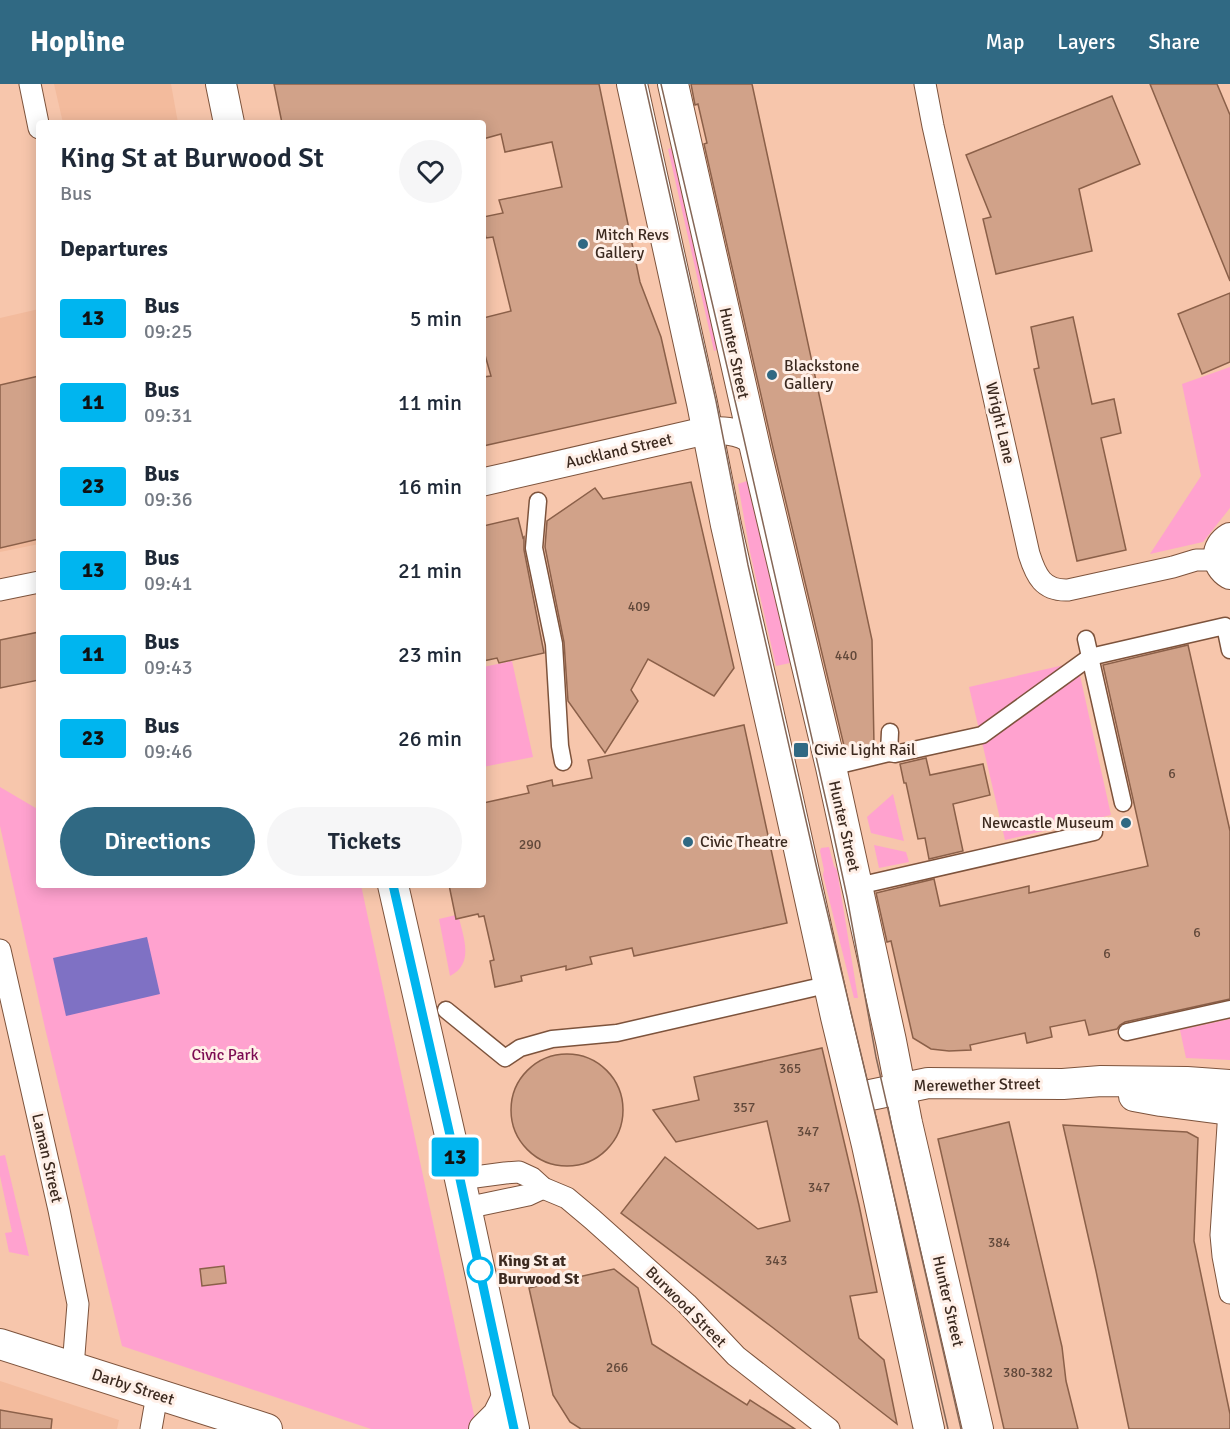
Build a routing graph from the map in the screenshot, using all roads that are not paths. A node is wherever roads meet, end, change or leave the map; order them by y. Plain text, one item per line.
1 (30, 84) edge
2 (221, 84) edge
3 (632, 84) edge
4 (673, 84) edge
5 (925, 84) edge
6 (37, 120) edge
7 (228, 120) edge
8 (708, 431) junction
9 (754, 442) junction
10 (486, 481) edge
11 (538, 501) dead end
12 (1227, 550) edge
13 (36, 583) edge
14 (0, 590) edge
15 (1086, 639) dead end
16 (1230, 650) edge
17 (1090, 657) junction
18 (890, 732) dead end
19 (889, 753) junction
20 (563, 762) dead end
21 (831, 767) junction
22 (1123, 803) dead end
23 (1094, 832) dead end
24 (870, 883) dead end
25 (394, 888) edge
26 (0, 950) edge
27 (813, 988) dead end
28 (1230, 1009) edge
29 (446, 1010) dead end
30 (1127, 1032) dead end
31 (900, 1088) junction
32 (856, 1098) junction
33 (1230, 1101) edge
34 (543, 1188) junction
35 (463, 1193) junction
36 (1230, 1293) edge
37 (0, 1344) edge
38 (73, 1367) junction
39 (157, 1395) junction
40 (507, 1396) junction
41 (151, 1429) edge
42 (267, 1429) edge
43 (484, 1429) edge
44 (514, 1429) edge
45 (829, 1429) edge
46 (928, 1429) edge
47 (978, 1429) edge

1 - 6 street
2 - 7 main road
3 - 8 main road
4 - 9 main road, Hunter Street
5 - 12 street, Wright Lane
8 - 9 street, Auckland Street
8 - 10 street, Auckland Street
8 - 32 main road
9 - 21 main road, Hunter Street
11 - 20 street
13 - 14 street
15 - 17 street
16 - 17 street
17 - 19 street
17 - 22 street
18 - 19 street
19 - 21 street
21 - 31 main road, Hunter Street
23 - 24 street
25 - 35 main road
26 - 38 street, Laman Street
27 - 29 street
28 - 30 street
31 - 32 main road, Merewether Street
31 - 33 main road, Merewether Street
31 - 47 main road, Hunter Street
32 - 46 main road
33 - 36 street
34 - 35 street
34 - 35 street, Burwood Street
34 - 45 street, Burwood Street
35 - 40 main road
37 - 38 main road, Darby Street
38 - 39 main road, Darby Street
39 - 41 street
39 - 42 main road, Darby Street
40 - 43 main road
40 - 44 main road

